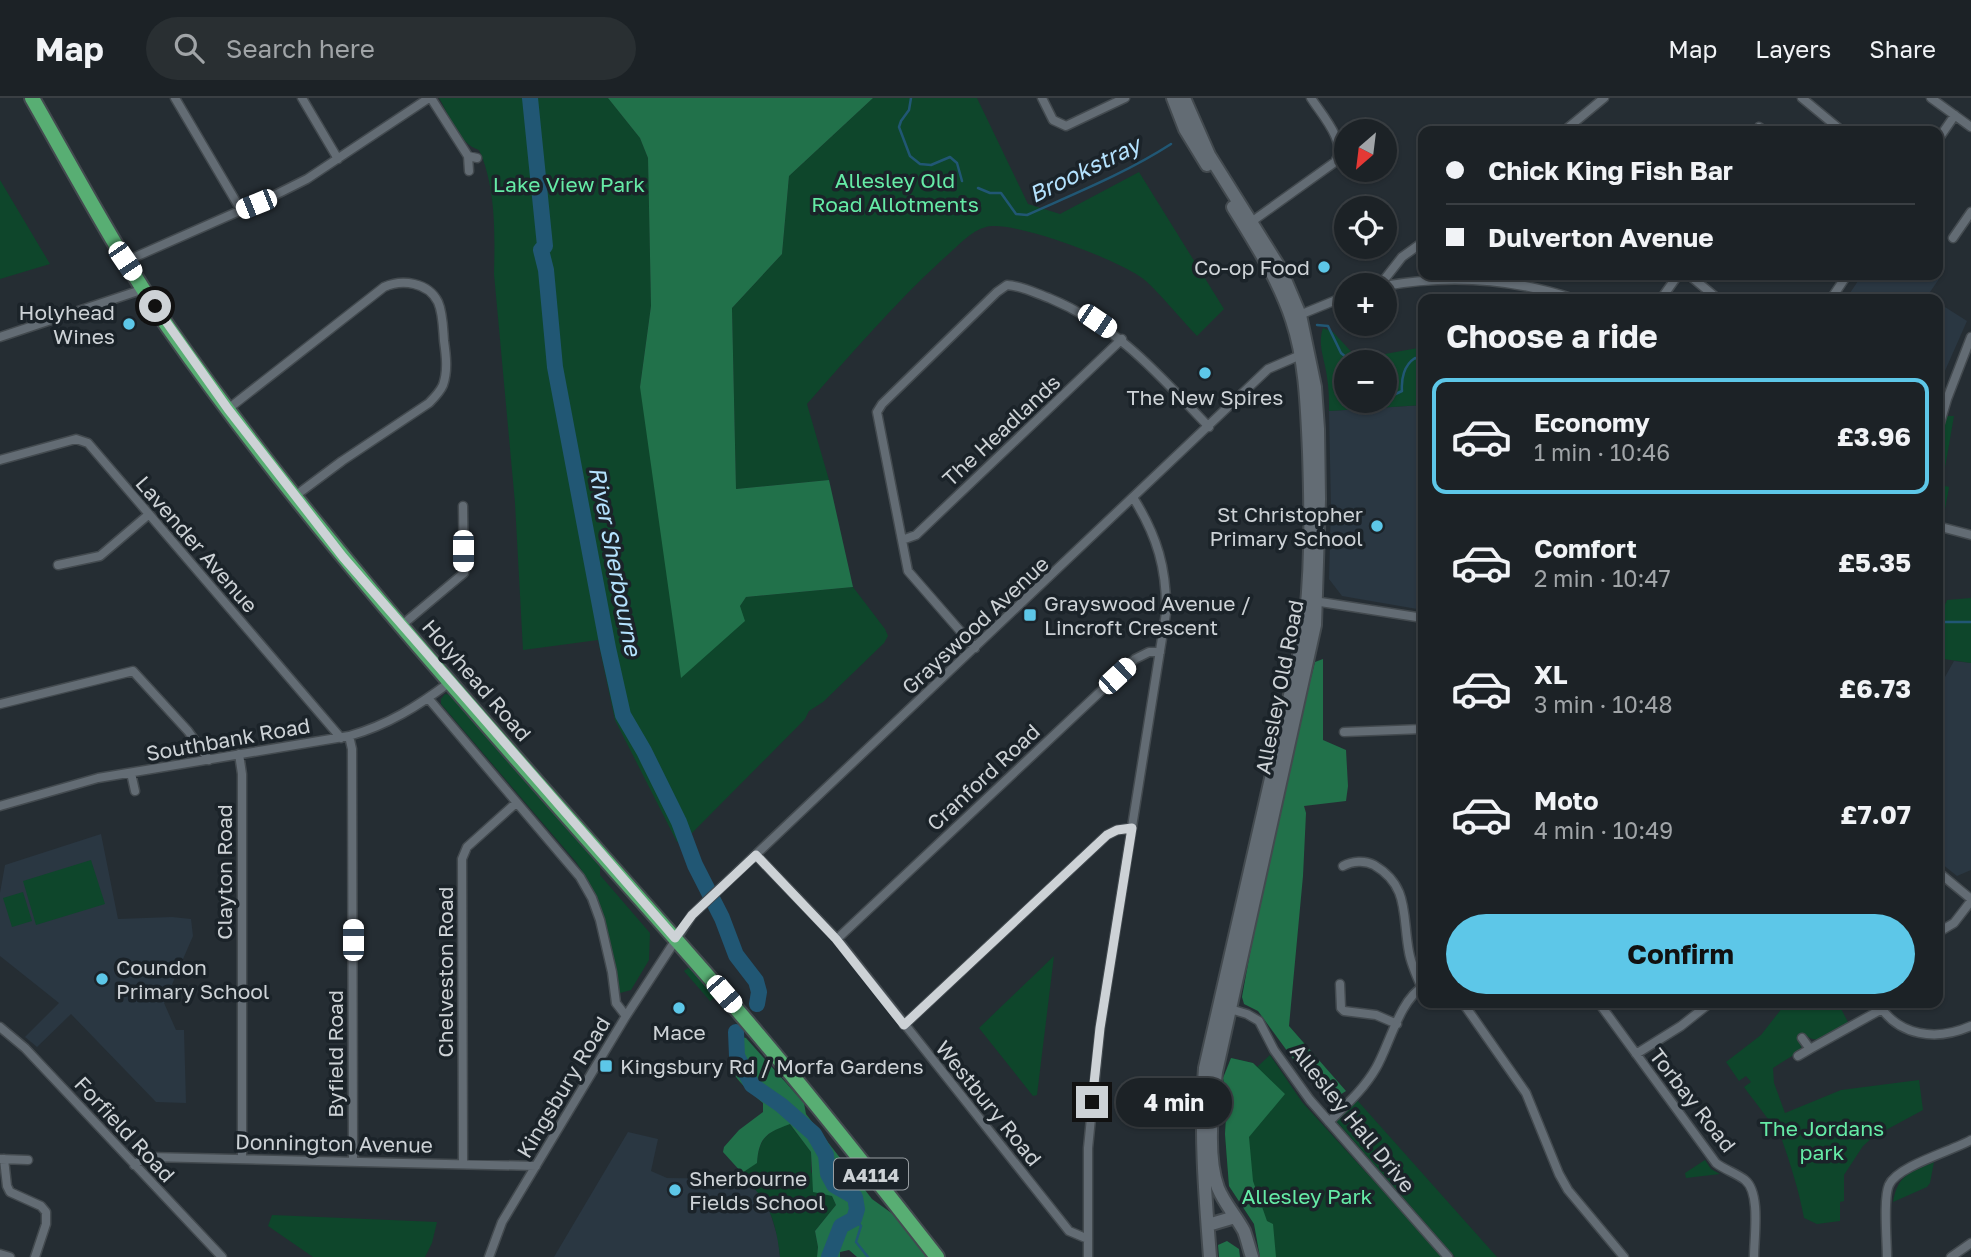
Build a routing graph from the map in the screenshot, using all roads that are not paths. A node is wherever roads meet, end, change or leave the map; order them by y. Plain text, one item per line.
1 (32, 98) edge
2 (176, 98) edge
3 (302, 98) edge
4 (430, 98) edge
5 (1042, 98) edge
6 (1125, 98) edge
7 (1173, 98) edge
8 (1184, 98) edge
9 (1311, 98) edge
10 (1604, 98) edge
11 (1802, 98) edge
12 (1931, 98) edge
13 (1835, 114) dead end
14 (1955, 115) junction
15 (1830, 122) junction
16 (1570, 126) edge
17 (1835, 126) edge
18 (1971, 127) edge
19 (1943, 132) edge
20 (338, 159) junction
21 (469, 172) dead end
22 (241, 210) junction
23 (1970, 214) edge
24 (1249, 224) junction
25 (1953, 238) dead end
26 (1418, 246) edge
27 (125, 261) junction
28 (1391, 273) edge
29 (1418, 279) edge
30 (1486, 280) edge
31 (1695, 280) edge
32 (1397, 283) edge
33 (144, 289) junction
34 (1555, 294) edge
35 (1712, 294) edge
36 (1334, 301) edge
37 (1296, 316) junction
38 (0, 337) edge
39 (1971, 337) edge
40 (1122, 339) junction
41 (1305, 354) junction
42 (228, 409) junction
43 (1943, 413) edge
44 (1209, 427) junction
45 (0, 460) edge
46 (295, 496) junction
47 (1134, 499) junction
48 (463, 506) dead end
49 (148, 515) junction
50 (1943, 528) edge
51 (1971, 535) edge
52 (902, 540) junction
53 (58, 565) dead end
54 (1312, 600) junction
55 (1418, 617) edge
56 (402, 625) junction
57 (975, 648) junction
58 (1160, 652) junction
59 (450, 682) junction
60 (428, 698) junction
61 (0, 704) edge
62 (1418, 729) edge
63 (1344, 732) dead end
64 (345, 737) junction
65 (239, 754) junction
66 (209, 760) junction
67 (131, 773) junction
68 (135, 792) dead end
69 (516, 803) junction
70 (0, 806) edge
71 (1268, 816) junction
72 (1132, 828) junction
73 (756, 855) junction
74 (1343, 866) dead end
75 (1943, 876) edge
76 (1971, 900) edge
77 (1943, 929) edge
78 (675, 938) junction
79 (836, 939) junction
80 (1418, 975) edge
81 (1340, 984) dead end
82 (1418, 991) edge
83 (1466, 1008) edge
84 (1603, 1008) edge
85 (1704, 1008) edge
86 (1877, 1008) edge
87 (1882, 1008) edge
88 (1230, 1009) junction
89 (626, 1016) junction
90 (1397, 1024) junction
91 (904, 1025) junction
92 (1971, 1026) edge
93 (0, 1027) edge
94 (1802, 1038) dead end
95 (1810, 1049) junction
96 (1636, 1054) junction
97 (1798, 1056) dead end
98 (1329, 1122) junction
99 (1971, 1140) edge
100 (2, 1159) edge
101 (242, 1159) junction
102 (28, 1160) dead end
103 (353, 1161) junction
104 (463, 1164) junction
105 (134, 1165) junction
106 (536, 1166) junction
107 (1235, 1217) junction
108 (1208, 1225) junction
109 (1088, 1239) junction
110 (1971, 1243) edge
111 (0, 1254) edge
112 (10, 1257) edge
113 (35, 1257) edge
114 (222, 1257) edge
115 (489, 1257) edge
116 (937, 1257) edge
117 (1088, 1257) edge
118 (1210, 1257) edge
119 (1252, 1257) edge
120 (1448, 1257) edge
121 (1624, 1257) edge
122 (1754, 1257) edge
123 (1887, 1257) edge
124 (1951, 1257) edge

1 - 27 highway, Holyhead Road / A4114
2 - 22 street
3 - 20 street
4 - 20 street
4 - 21 street
5 - 6 street
7 - 24 main road, Allesley Old Road
8 - 24 main road, Allesley Old Road
9 - 24 street
10 - 16 street
11 - 15 street
12 - 14 street
13 - 15 street
14 - 18 street
14 - 19 street
15 - 17 street
20 - 22 street
22 - 27 street
23 - 25 street
24 - 37 main road, Allesley Old Road
26 - 28 street
27 - 33 highway, Holyhead Road / A4114
29 - 32 street
30 - 34 street
31 - 35 street
33 - 38 street
33 - 42 highway, Holyhead Road / A4114
36 - 37 street
37 - 41 main road, Allesley Old Road
39 - 43 street
40 - 44 street
40 - 52 street, The Headlands
40 - 52 street
41 - 44 street, Grayswood Avenue
41 - 54 main road, Allesley Old Road
42 - 46 highway, Holyhead Road / A4114
42 - 46 street
44 - 47 street, Grayswood Avenue
45 - 49 street, Lavender Avenue
46 - 56 highway, Holyhead Road / A4114
47 - 57 street, Grayswood Avenue
47 - 58 street
48 - 56 street
49 - 53 street
49 - 64 street, Lavender Avenue
50 - 51 street
52 - 57 street
54 - 55 street
54 - 71 main road, Allesley Old Road
56 - 59 highway, Holyhead Road / A4114
57 - 73 street, Grayswood Avenue
58 - 72 street
58 - 79 street, Cranford Road
59 - 60 street, Southbank Road
59 - 78 highway, Holyhead Road / A4114
60 - 64 street, Southbank Road
60 - 69 street
61 - 66 street
62 - 63 street
64 - 65 street, Southbank Road
64 - 103 street, Byfield Road
65 - 66 street, Southbank Road
65 - 101 street, Clayton Road
66 - 67 street, Southbank Road
67 - 68 street
67 - 70 street, Southbank Road
69 - 89 street
69 - 104 street, Chelveston Road
71 - 88 main road, Allesley Old Road
71 - 108 main road, Allesley Old Road
72 - 91 street
72 - 109 street
73 - 78 street, Grayswood Avenue
73 - 79 street, Westbury Road
74 - 80 street
75 - 76 street
76 - 77 street
78 - 89 street, Kingsbury Road
78 - 116 highway, Holyhead Road / A4114
79 - 91 street, Westbury Road
81 - 90 street
82 - 90 street
83 - 121 street
84 - 96 street, Torbay Road
85 - 96 street
86 - 95 street
87 - 92 street
88 - 98 street, Allesley Hall Drive
88 - 107 main road, Allesley Old Road
89 - 106 street, Kingsbury Road
90 - 98 street
91 - 109 street, Westbury Road
93 - 105 street, Forfield Road
94 - 95 street
95 - 97 street
96 - 122 street, Torbay Road
98 - 120 street, Allesley Hall Drive
99 - 123 street
100 - 102 street
100 - 113 street
101 - 103 street, Donnington Avenue
101 - 105 street, Donnington Avenue
103 - 104 street, Donnington Avenue
104 - 106 street, Donnington Avenue
105 - 114 street, Forfield Road
106 - 115 street, Kingsbury Road
107 - 108 main road
107 - 119 main road, Allesley Old Road
108 - 118 main road, Allesley Old Road
109 - 117 street
110 - 124 street
111 - 112 street

